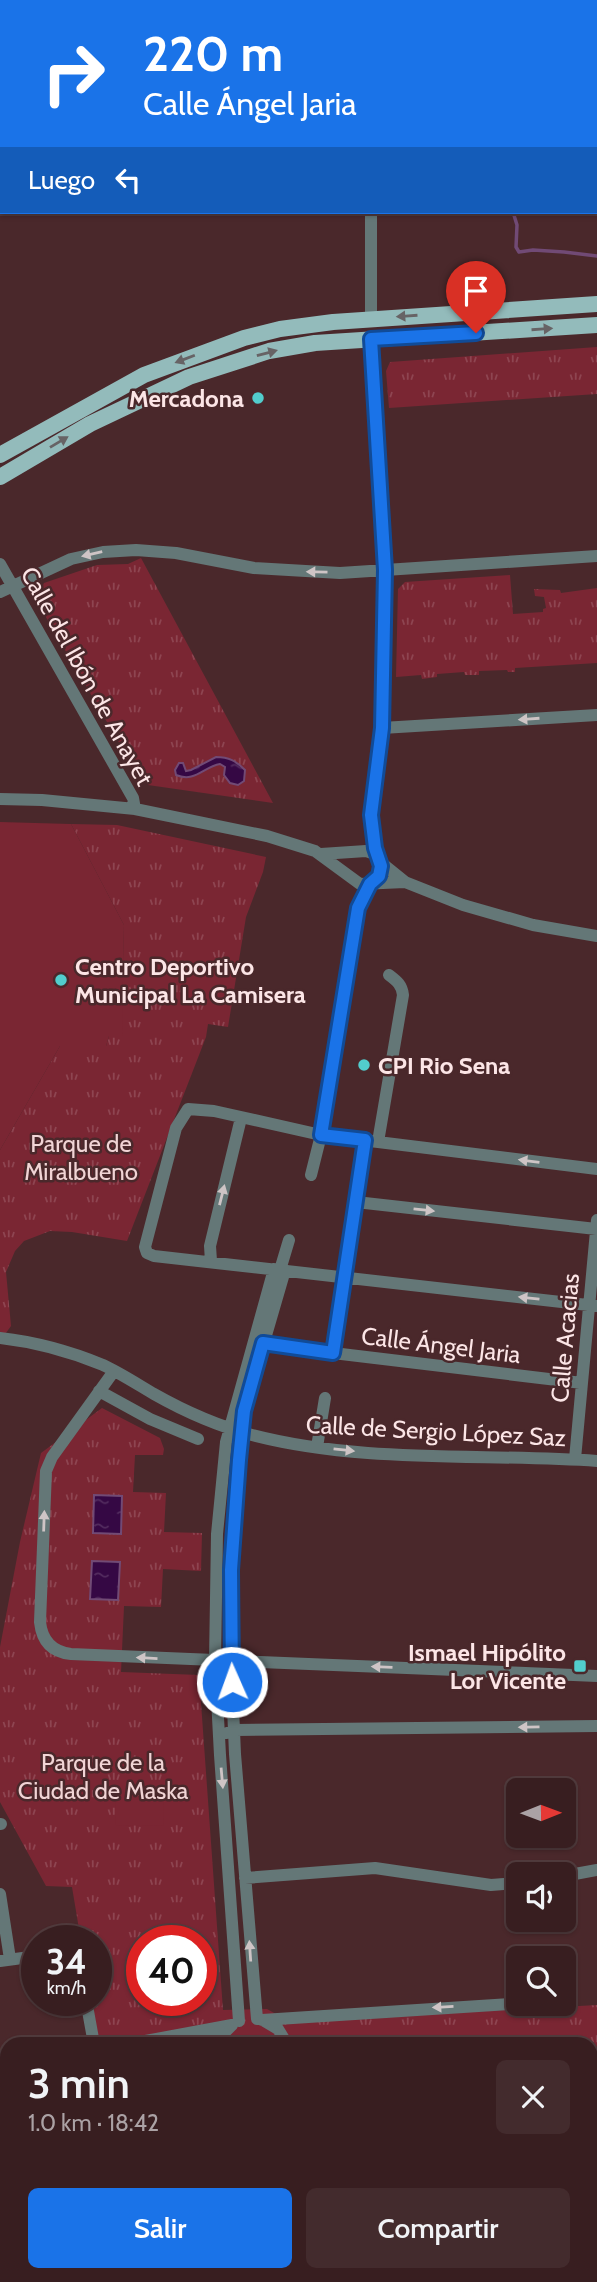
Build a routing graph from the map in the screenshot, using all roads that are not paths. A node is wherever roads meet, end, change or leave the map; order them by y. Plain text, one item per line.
1 (371, 214) edge
2 (597, 304) edge
3 (371, 319) junction
4 (597, 324) edge
5 (371, 339) junction
6 (0, 455) edge
7 (0, 477) edge
8 (597, 556) edge
9 (0, 564) edge
10 (385, 570) junction
11 (12, 585) junction
12 (0, 592) edge
13 (597, 715) edge
14 (382, 728) junction
15 (0, 799) edge
16 (135, 809) junction
17 (356, 853) junction
18 (321, 854) junction
19 (379, 859) junction
20 (352, 880) junction
21 (405, 882) junction
22 (371, 883) junction
23 (597, 936) edge
24 (389, 975) dead end
25 (241, 1118) junction
26 (321, 1135) junction
27 (372, 1141) junction
28 (597, 1169) edge
29 (311, 1175) dead end
30 (356, 1202) junction
31 (596, 1224) edge
32 (289, 1240) dead end
33 (211, 1261) junction
34 (280, 1270) junction
35 (344, 1277) junction
36 (593, 1305) edge
37 (0, 1338) edge
38 (258, 1342) junction
39 (333, 1353) junction
40 (114, 1371) junction
41 (582, 1383) junction
42 (99, 1391) junction
43 (325, 1398) dead end
44 (229, 1427) junction
45 (242, 1432) junction
46 (198, 1439) dead end
47 (317, 1447) junction
48 (575, 1459) junction
49 (597, 1461) edge
50 (215, 1661) junction
51 (231, 1661) junction
52 (597, 1676) edge
53 (597, 1726) edge
54 (234, 1730) junction
55 (219, 1737) junction
56 (597, 1870) edge
57 (576, 1873) edge
58 (245, 1878) junction
59 (506, 1884) edge
60 (0, 1894) edge
61 (5, 1960) edge
62 (506, 2004) edge
63 (89, 2016) edge
64 (259, 2019) junction
65 (236, 2023) junction
66 (93, 2037) edge
67 (165, 2037) edge
68 (222, 2037) edge
69 (283, 2037) edge

1 - 3 street
2 -> 3 main road
3 -> 6 main road
5 -> 4 main road
7 -> 5 main road
5 - 10 street
8 - 10 street
9 - 11 street, Calle del Ibón de Anayet
10 -> 11 street
10 - 14 street
11 - 12 street
11 - 16 street, Calle del Ibón de Anayet
13 -> 14 street
14 - 19 street
15 - 16 street
16 - 18 street
17 - 18 street
17 - 19 street
17 - 20 street
18 - 20 street
19 - 21 street
19 - 22 street
20 - 22 street
21 - 22 street
21 - 23 street
22 - 26 street
24 - 27 street
25 - 26 street
33 -> 25 street
25 - 33 street
26 - 27 street
26 - 29 street
28 -> 27 street
27 - 30 street
30 -> 31 street
30 - 35 street
31 - 36 street, Calle Acacias
32 - 34 street
33 - 34 street
34 - 35 street
34 - 38 street
36 -> 35 street
35 - 39 street
36 - 41 street, Calle Acacias
37 - 40 street, Calle de Sergio López Saz
38 - 39 street, Calle Ángel Jaria
38 - 44 street
38 - 45 street
39 - 41 street, Calle Ángel Jaria
40 - 42 street
40 - 44 street, Calle de Sergio López Saz
41 - 48 street, Calle Acacias
42 - 46 street
50 -> 42 street
43 - 47 street
44 - 45 street, Calle de Sergio López Saz
44 - 50 street
45 - 47 street, Calle de Sergio López Saz
45 - 51 street
47 -> 48 street, Calle de Sergio López Saz
48 - 49 street, Calle de Sergio López Saz
50 - 51 street
50 - 55 street
52 -> 51 street
51 - 54 street
53 -> 54 street
54 - 55 street
54 - 58 street
55 -> 65 street
56 - 57 street
58 - 59 street
64 -> 58 street
60 - 61 street
62 -> 64 street
63 - 66 street
64 - 65 street
64 - 69 street
65 - 67 street
65 - 68 street

